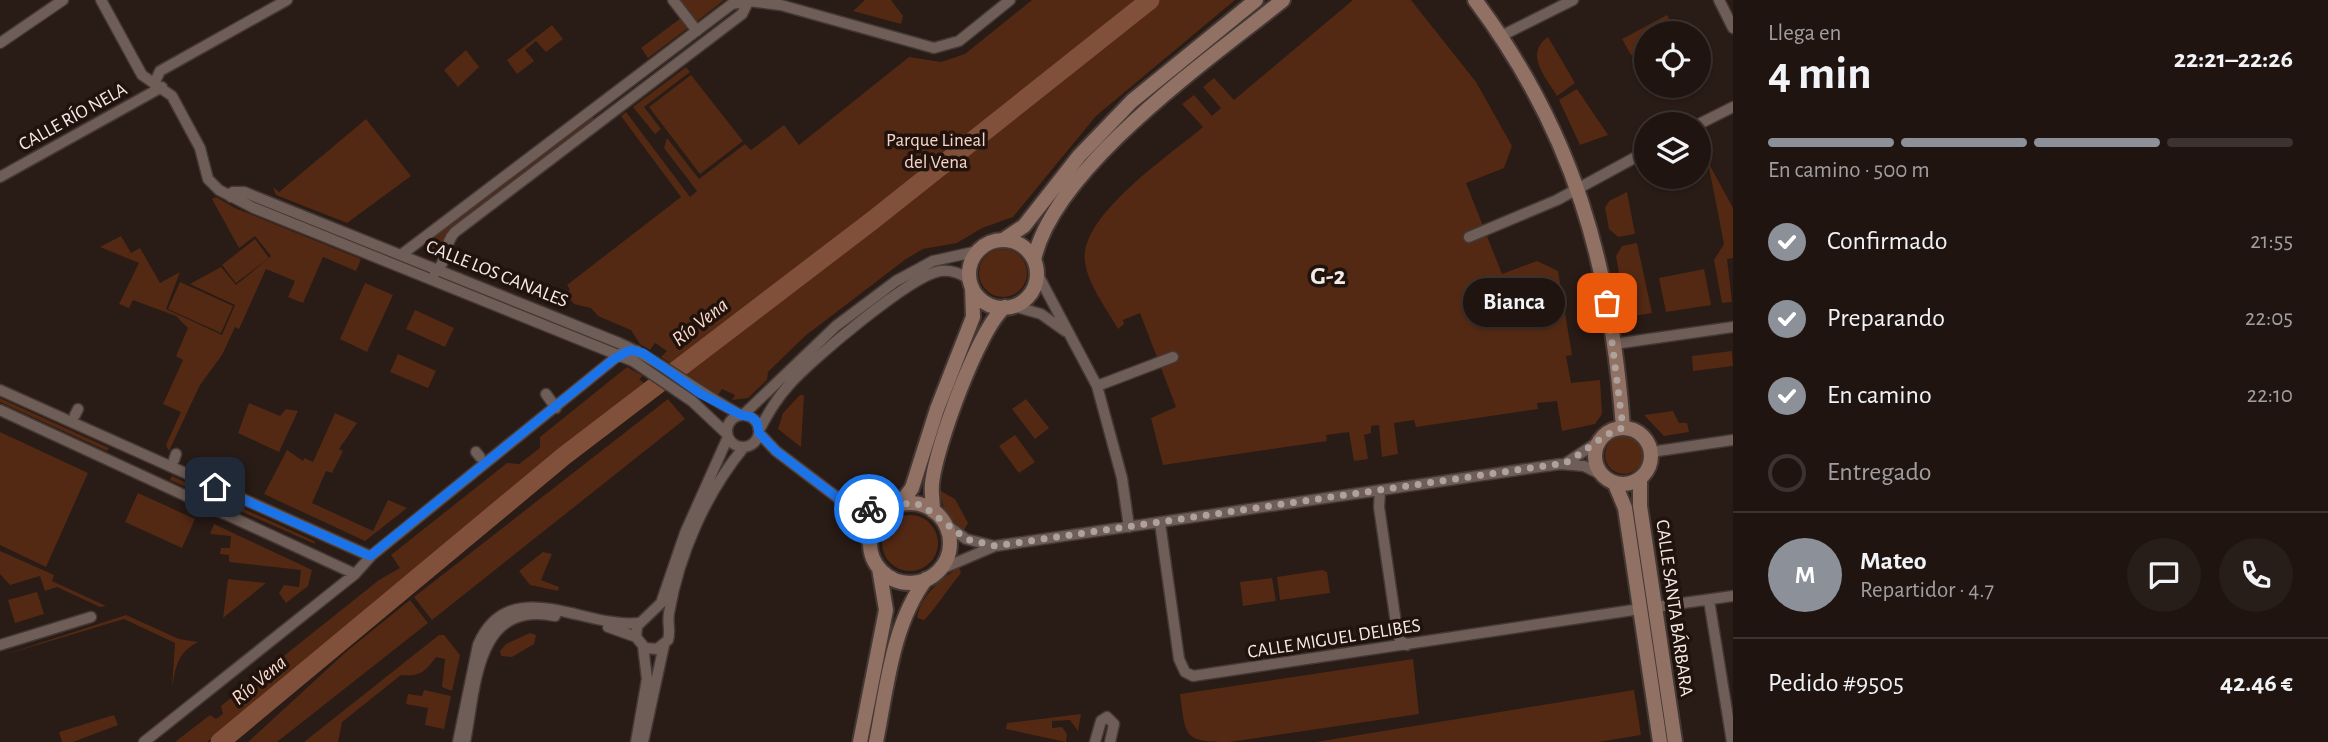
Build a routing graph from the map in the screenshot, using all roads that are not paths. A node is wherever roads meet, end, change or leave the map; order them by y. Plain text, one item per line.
1 (63, 0) edge
2 (101, 0) edge
3 (287, 0) edge
4 (673, 0) edge
5 (1010, 0) edge
6 (1256, 0) edge
7 (1283, 0) edge
8 (1475, 0) edge
9 (1573, 0) edge
10 (1719, 0) edge
11 (749, 1) edge
12 (775, 2) edge
13 (1733, 29) edge
14 (697, 31) junction
15 (1501, 36) junction
16 (0, 43) edge
17 (643, 72) junction
18 (652, 84) junction
19 (158, 86) junction
20 (1733, 107) edge
21 (594, 110) junction
22 (1711, 118) edge
23 (602, 120) junction
24 (1634, 157) edge
25 (0, 177) edge
26 (1579, 188) junction
27 (231, 197) junction
28 (351, 234) junction
29 (1469, 237) dead end
30 (425, 238) junction
31 (1003, 240) junction
32 (346, 245) junction
33 (978, 251) junction
34 (401, 255) junction
35 (446, 256) junction
36 (416, 261) junction
37 (1035, 267) junction
38 (440, 270) junction
39 (423, 276) junction
40 (467, 281) junction
41 (971, 284) junction
42 (1009, 306) junction
43 (1733, 327) edge
44 (1073, 339) junction
45 (1614, 344) junction
46 (637, 351) junction
47 (619, 355) junction
48 (1173, 357) dead end
49 (1097, 386) junction
50 (682, 387) junction
51 (0, 390) edge
52 (546, 394) dead end
53 (556, 408) junction
54 (0, 410) edge
55 (742, 415) junction
56 (1623, 428) junction
57 (759, 432) junction
58 (727, 435) junction
59 (1601, 440) junction
60 (1733, 440) edge
61 (745, 447) junction
62 (776, 451) junction
63 (1651, 452) junction
64 (174, 460) junction
65 (1565, 463) junction
66 (1602, 475) junction
67 (1640, 479) junction
68 (163, 484) junction
69 (1615, 484) junction
70 (1380, 491) junction
71 (842, 501) junction
72 (894, 507) junction
73 (933, 511) junction
74 (944, 523) junction
75 (1160, 523) junction
76 (1129, 527) junction
77 (995, 546) junction
78 (870, 547) junction
79 (370, 556) junction
80 (879, 568) junction
81 (939, 570) junction
82 (355, 574) junction
83 (926, 579) junction
84 (1733, 596) edge
85 (1709, 600) junction
86 (1655, 607) junction
87 (1640, 609) junction
88 (649, 615) junction
89 (90, 617) dead end
90 (638, 622) junction
91 (668, 625) junction
92 (1396, 630) junction
93 (639, 642) junction
94 (0, 645) edge
95 (664, 645) junction
96 (1407, 645) junction
97 (1387, 648) junction
98 (144, 742) edge
99 (458, 742) edge
100 (465, 742) edge
101 (636, 742) edge
102 (643, 742) edge
103 (860, 742) edge
104 (876, 742) edge
105 (1096, 742) edge
106 (1110, 742) edge
107 (1660, 742) edge
108 (1675, 742) edge
109 (1732, 742) edge

1 - 16 street
2 - 19 street, CALLE LOS CANALES
3 - 19 street, CALLE RÍO NELA
4 - 14 street
5 - 12 street
6 - 31 main road
7 - 37 main road
8 - 15 main road
9 - 15 street
10 - 13 street
11 - 12 street
11 - 14 street
11 - 18 street
14 - 17 street
15 - 26 main road
17 - 18 street
17 - 21 street
18 - 23 street
19 - 25 street, CALLE RÍO NELA
19 - 27 street, CALLE LOS CANALES
20 - 22 street
21 - 23 street
21 - 30 street
23 - 35 street
24 - 26 street
26 - 29 street
26 - 45 main road
27 - 28 street, CALLE LOS CANALES
27 - 32 street, CALLE LOS CANALES
28 - 32 street
28 - 34 street, CALLE LOS CANALES
30 - 34 street
30 - 36 street
31 - 33 main road
31 - 37 main road
32 - 39 street, CALLE LOS CANALES
33 - 41 main road
33 - 55 street
34 - 36 street, CALLE LOS CANALES
35 - 38 street
35 - 40 street
36 - 38 street, CALLE LOS CANALES
36 - 39 street
37 - 42 main road
37 - 44 street
38 - 39 street
38 - 40 street, CALLE LOS CANALES
39 - 47 street, CALLE LOS CANALES
40 - 46 street, CALLE LOS CANALES
41 - 42 main road
41 - 57 street
41 - 72 main road
42 - 44 street
42 - 73 main road
43 - 45 street
44 - 49 street
45 - 56 main road
46 - 47 street
46 - 50 street, CALLE LOS CANALES
47 - 50 street, CALLE LOS CANALES
47 - 53 street
48 - 49 street
49 - 76 street
50 - 55 street, CALLE LOS CANALES
50 - 58 street, CALLE LOS CANALES
51 - 64 street
52 - 53 street
53 - 79 street
54 - 68 street
55 - 57 street
55 - 58 street
56 - 59 main road
56 - 63 main road
57 - 61 street
57 - 62 street
58 - 61 street
58 - 88 street
59 - 65 street
59 - 66 main road
60 - 63 street
61 - 62 street
61 - 91 street
62 - 71 street
63 - 67 main road
64 - 68 street
64 - 79 street
65 - 66 street
65 - 70 street
66 - 69 main road
67 - 69 main road
67 - 86 main road, CALLE SANTA BÁRBARA
68 - 82 street
69 - 87 main road, CALLE SANTA BÁRBARA
70 - 75 street
70 - 92 street
71 - 72 street
71 - 78 street
72 - 73 main road
72 - 78 main road
73 - 74 main road
74 - 77 street
74 - 81 main road
75 - 76 street
75 - 97 street, CALLE MIGUEL DELIBES
76 - 77 street
77 - 81 street
78 - 80 main road
79 - 82 street
80 - 83 main road
80 - 103 main road
81 - 83 main road
82 - 98 street
83 - 104 main road
84 - 85 street
85 - 86 street
85 - 109 street
86 - 108 main road, CALLE SANTA BÁRBARA
87 - 96 street, CALLE MIGUEL DELIBES
87 - 107 main road, CALLE SANTA BÁRBARA
88 - 90 street
88 - 91 street
89 - 94 street
90 - 93 street
90 - 99 street
91 - 95 street
92 - 96 street
92 - 97 street
93 - 95 street
93 - 100 street
93 - 101 street
95 - 102 street
96 - 97 street, CALLE MIGUEL DELIBES
105 - 106 street

